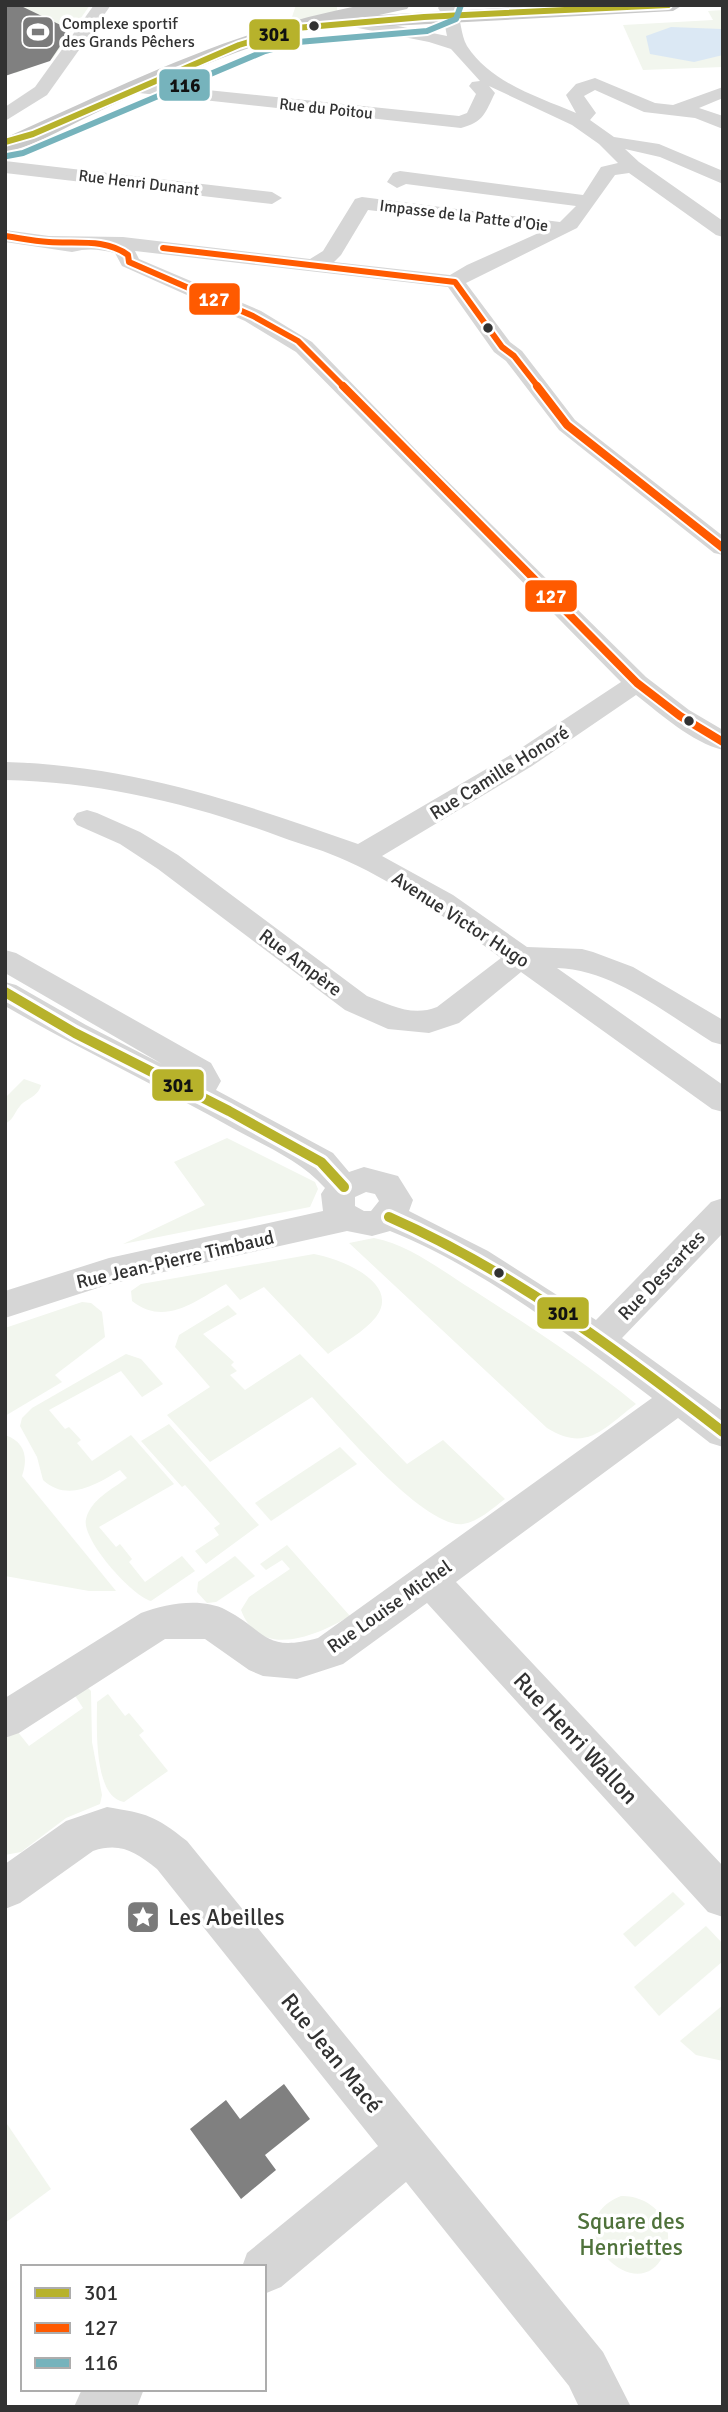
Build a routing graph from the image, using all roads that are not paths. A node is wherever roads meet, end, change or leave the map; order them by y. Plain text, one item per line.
1 (103, 5) edge
2 (400, 5) edge
3 (673, 5) edge
4 (495, 6) edge
5 (452, 9) edge
6 (578, 10) junction
7 (350, 14) edge
8 (457, 45) junction
9 (478, 86) dead end
10 (139, 88) junction
11 (723, 92) edge
12 (674, 111) junction
13 (5, 115) edge
14 (579, 121) junction
15 (723, 123) edge
16 (9, 143) edge
17 (608, 143) junction
18 (632, 166) junction
19 (5, 167) edge
20 (723, 178) edge
21 (397, 182) dead end
22 (272, 198) dead end
23 (586, 201) junction
24 (564, 228) junction
25 (723, 231) edge
26 (5, 236) edge
27 (51, 242) junction
28 (95, 242) junction
29 (167, 248) junction
30 (128, 256) junction
31 (312, 266) junction
32 (455, 282) junction
33 (723, 548) edge
34 (637, 683) junction
35 (723, 743) edge
36 (5, 771) edge
37 (87, 819) dead end
38 (357, 854) junction
39 (521, 957) junction
40 (5, 960) edge
41 (5, 992) edge
42 (723, 1034) edge
43 (197, 1095) junction
44 (723, 1101) edge
45 (345, 1203) junction
46 (723, 1210) edge
47 (5, 1305) edge
48 (598, 1338) junction
49 (676, 1396) junction
50 (723, 1432) edge
51 (429, 1579) junction
52 (5, 1720) edge
53 (5, 1889) edge
54 (723, 1897) edge
55 (410, 2149) junction
56 (266, 2268) edge
57 (118, 2391) edge
58 (99, 2407) edge
59 (606, 2407) edge

1 - 13 street
2 - 7 main road
3 - 6 main road
4 - 5 main road
4 - 6 main road
5 - 6 main road
5 - 7 main road
5 - 8 street
7 - 8 street
7 - 10 main road
8 - 14 street
9 - 10 street, Rue du Poitou
10 - 16 main road
11 - 12 street
12 - 14 street
12 - 15 street
14 - 17 street
17 - 18 street
17 - 20 street
18 - 23 street
18 - 25 street
19 - 22 street, Rue Henri Dunant
21 - 23 street
23 - 24 street
24 - 31 street, Impasse de la Patte d'Oie
24 - 32 street
26 - 27 street
27 - 28 street
27 - 30 street
28 - 29 street
28 - 30 street
29 - 30 street
29 - 31 street
30 - 34 street
31 - 32 street
32 - 33 street
34 - 35 street
34 - 38 street, Rue Camille Honoré
36 - 38 street, Avenue Victor Hugo
37 - 39 street, Rue Ampère
38 - 39 street, Avenue Victor Hugo
39 - 42 street
39 - 44 street, Avenue Victor Hugo
40 - 43 street
41 - 43 street
43 - 45 street
45 - 47 street, Rue Jean-Pierre Timbaud
45 - 48 street, Rue Jean-Pierre Timbaud
46 - 48 street, Rue Descartes
48 - 49 street
49 - 50 street
49 - 51 street, Rue Louise Michel
51 - 52 street, Rue Louise Michel
51 - 54 street, Rue Henri Wallon
53 - 55 street, Rue Jean Macé
55 - 56 street
55 - 59 street, Rue Jean Macé
57 - 58 street

